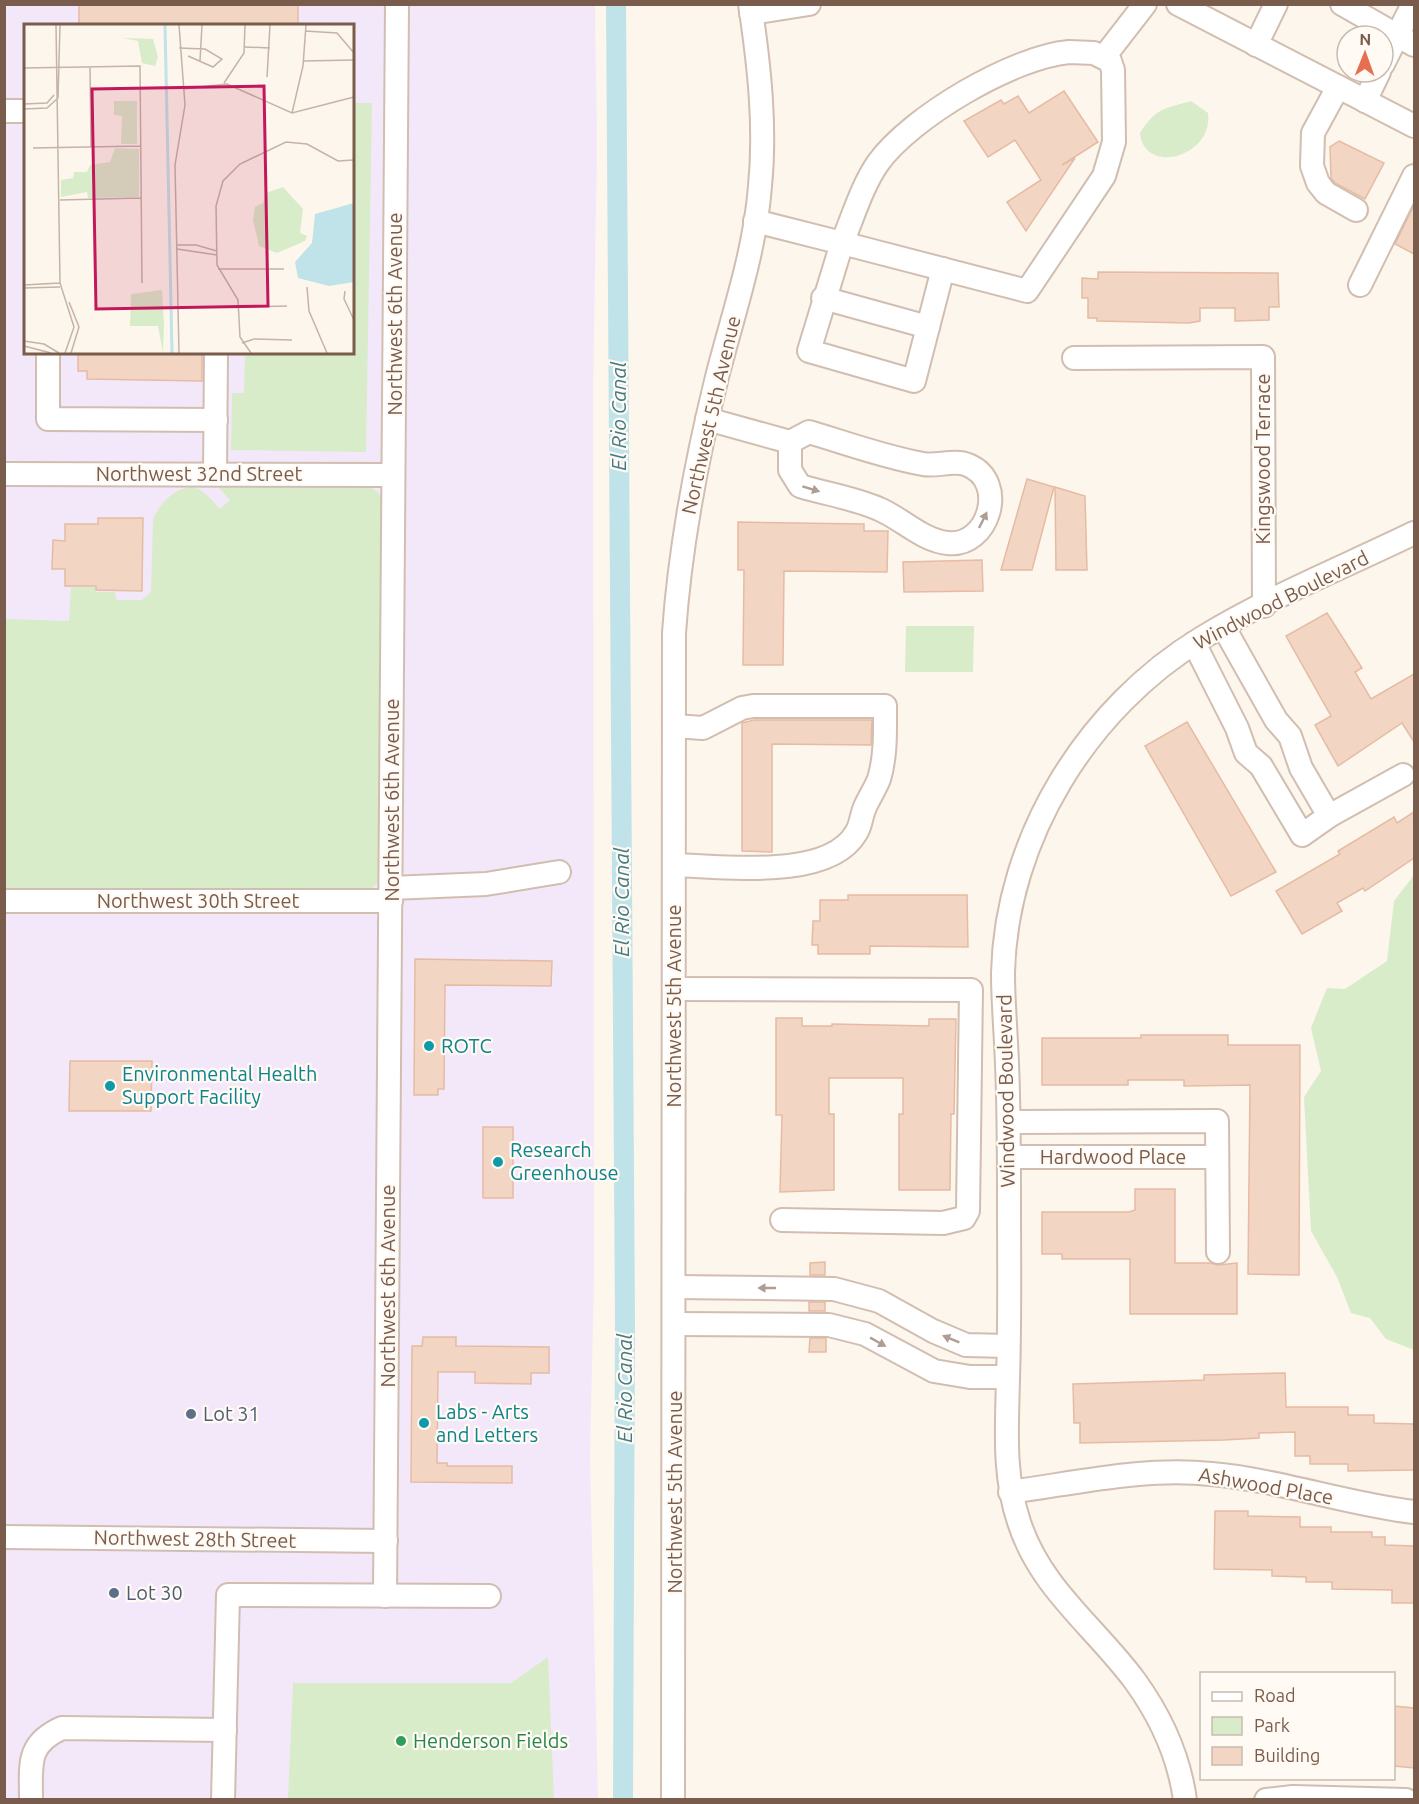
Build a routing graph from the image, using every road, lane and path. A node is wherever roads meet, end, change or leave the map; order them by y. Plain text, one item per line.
1 (397, 4) edge
2 (809, 4) edge
3 (1146, 4) edge
4 (1178, 4) edge
5 (1276, 4) edge
6 (1342, 4) edge
7 (1413, 4) edge
8 (751, 9) edge
9 (1406, 40) edge
10 (1256, 45) junction
11 (1395, 51) edge
12 (1104, 57) junction
13 (1373, 84) edge
14 (1338, 87) junction
15 (1365, 101) junction
16 (4, 111) edge
17 (24, 111) edge
18 (1414, 126) edge
19 (1414, 176) edge
20 (1356, 210) dead end
21 (755, 221) junction
22 (842, 243) junction
23 (943, 269) junction
24 (1360, 285) dead end
25 (823, 298) junction
26 (928, 327) junction
27 (48, 354) edge
28 (216, 354) edge
29 (1074, 358) dead end
30 (707, 419) junction
31 (216, 420) junction
32 (790, 442) junction
33 (4, 474) edge
34 (215, 474) junction
35 (393, 475) junction
36 (1414, 533) edge
37 (1264, 606) junction
38 (1223, 626) junction
39 (1194, 643) junction
40 (674, 726) junction
41 (1403, 774) dead end
42 (1329, 816) junction
43 (674, 866) junction
44 (559, 872) dead end
45 (391, 894) junction
46 (4, 901) edge
47 (674, 989) junction
48 (1119, 1121) junction
49 (1009, 1122) junction
50 (1009, 1157) junction
51 (1118, 1157) junction
52 (1217, 1157) junction
53 (782, 1220) dead end
54 (1218, 1252) dead end
55 (675, 1287) junction
56 (856, 1293) junction
57 (675, 1324) junction
58 (847, 1329) junction
59 (1008, 1346) junction
60 (1008, 1377) junction
61 (1010, 1492) junction
62 (1414, 1512) edge
63 (4, 1537) edge
64 (386, 1540) junction
65 (385, 1596) junction
66 (489, 1596) dead end
67 (225, 1730) junction
68 (31, 1800) edge
69 (223, 1800) edge
70 (673, 1800) edge
71 (1185, 1800) edge
72 (1266, 1800) edge
73 (1406, 1800) edge

1 - 35 street, Northwest 6th Avenue
2 - 8 street
3 - 12 street
4 - 10 street
5 - 10 street
6 - 9 street
7 - 9 street
8 - 21 street, Northwest 5th Avenue
9 - 11 street
10 - 14 street
12 - 22 street
12 - 23 street
13 - 15 street
14 - 15 street
14 - 20 street
15 - 18 street
16 - 17 street
19 - 24 street
21 - 22 street
21 - 30 street, Northwest 5th Avenue
22 - 23 street
22 - 25 street
23 - 26 street
25 - 26 street
25 - 26 street
27 - 31 street
28 - 31 street
29 - 37 street, Kingswood Terrace
30 - 32 street
30 - 40 street, Northwest 5th Avenue
31 - 34 street
32 -> 32 street
33 - 34 street, Northwest 32nd Street
34 - 35 street, Northwest 32nd Street
35 - 45 street, Northwest 6th Avenue
36 - 37 street, Windwood Boulevard
37 - 38 street, Windwood Boulevard
38 - 39 street, Windwood Boulevard
38 - 42 street
39 - 42 street
39 - 49 street, Windwood Boulevard
40 - 43 street, Northwest 5th Avenue
40 - 43 street
41 - 42 street
43 - 47 street, Northwest 5th Avenue
44 - 45 street, Northwest 30th Street
45 - 46 street, Northwest 30th Street
45 - 64 street, Northwest 6th Avenue
47 - 53 street
47 - 55 street, Northwest 5th Avenue
48 - 49 street
48 - 51 street
48 - 52 street
49 - 50 street, Windwood Boulevard
50 - 51 street, Hardwood Place
50 - 59 street, Windwood Boulevard
51 - 52 street, Hardwood Place
52 - 54 street
56 -> 55 street
55 - 57 street, Northwest 5th Avenue
56 - 58 street
59 -> 56 street
57 - 58 street
57 - 70 street, Northwest 5th Avenue
58 -> 60 street
59 - 60 street, Windwood Boulevard
60 - 61 street, Windwood Boulevard
61 - 62 street, Ashwood Place
61 - 71 street, Windwood Boulevard
63 - 64 street, Northwest 28th Street
64 - 65 street, Northwest 6th Avenue
65 - 66 street
65 - 67 street
67 - 68 street
67 - 69 street
72 - 73 street

